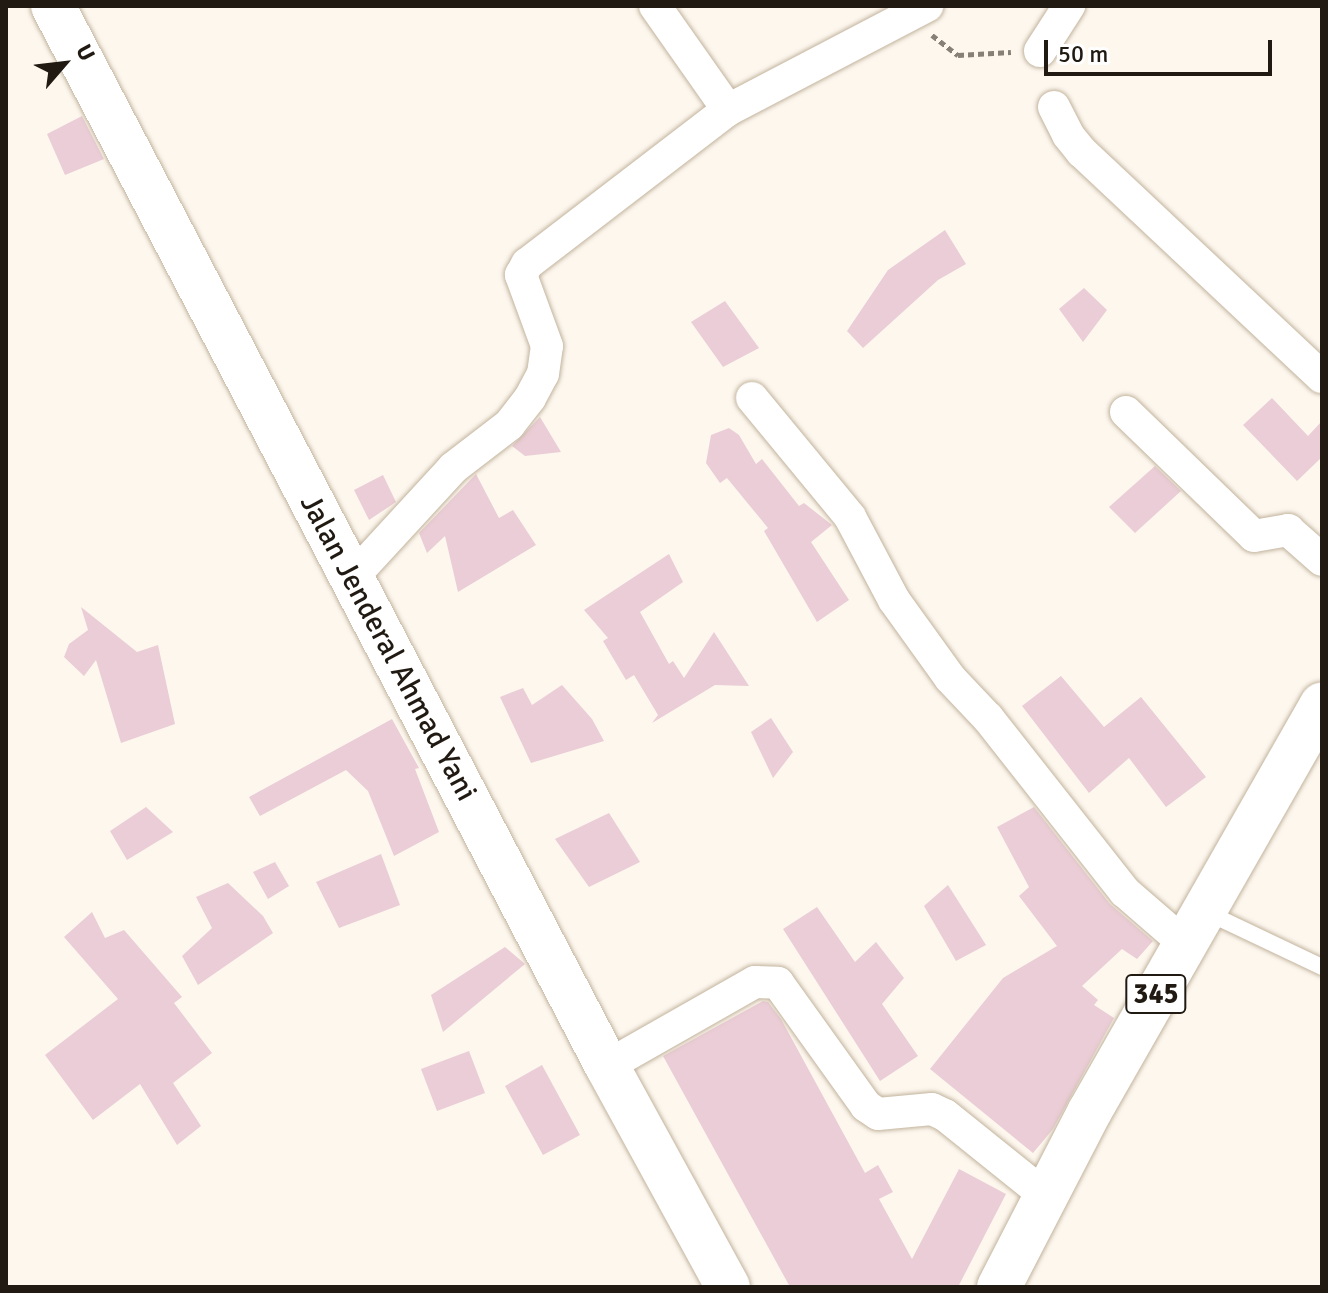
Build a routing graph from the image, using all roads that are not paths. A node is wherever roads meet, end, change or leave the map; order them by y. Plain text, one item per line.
1 (53, 6) edge
2 (655, 6) edge
3 (1069, 6) edge
4 (919, 11) edge
5 (1040, 51) road end
6 (1054, 107) dead end
7 (728, 110) junction
8 (1322, 377) edge
9 (752, 398) dead end
10 (1126, 412) dead end
11 (1322, 560) edge
12 (352, 578) junction
13 (1322, 705) edge
14 (1194, 927) junction
15 (1322, 967) edge
16 (607, 1066) junction
17 (1047, 1197) junction
18 (728, 1287) edge
19 (999, 1287) edge

1 - 12 main road, Jalan Jenderal Ahmad Yani
2 - 7 street
3 - 5 street
4 - 7 street
6 - 8 street
7 - 12 street
9 - 14 street
10 - 11 street
12 - 16 main road, Jalan Jenderal Ahmad Yani
13 - 14 main road, 345
14 - 15 lane
14 - 17 main road, 345
16 - 17 street
16 - 18 main road, Jalan Jenderal Ahmad Yani
17 - 19 main road, 345

